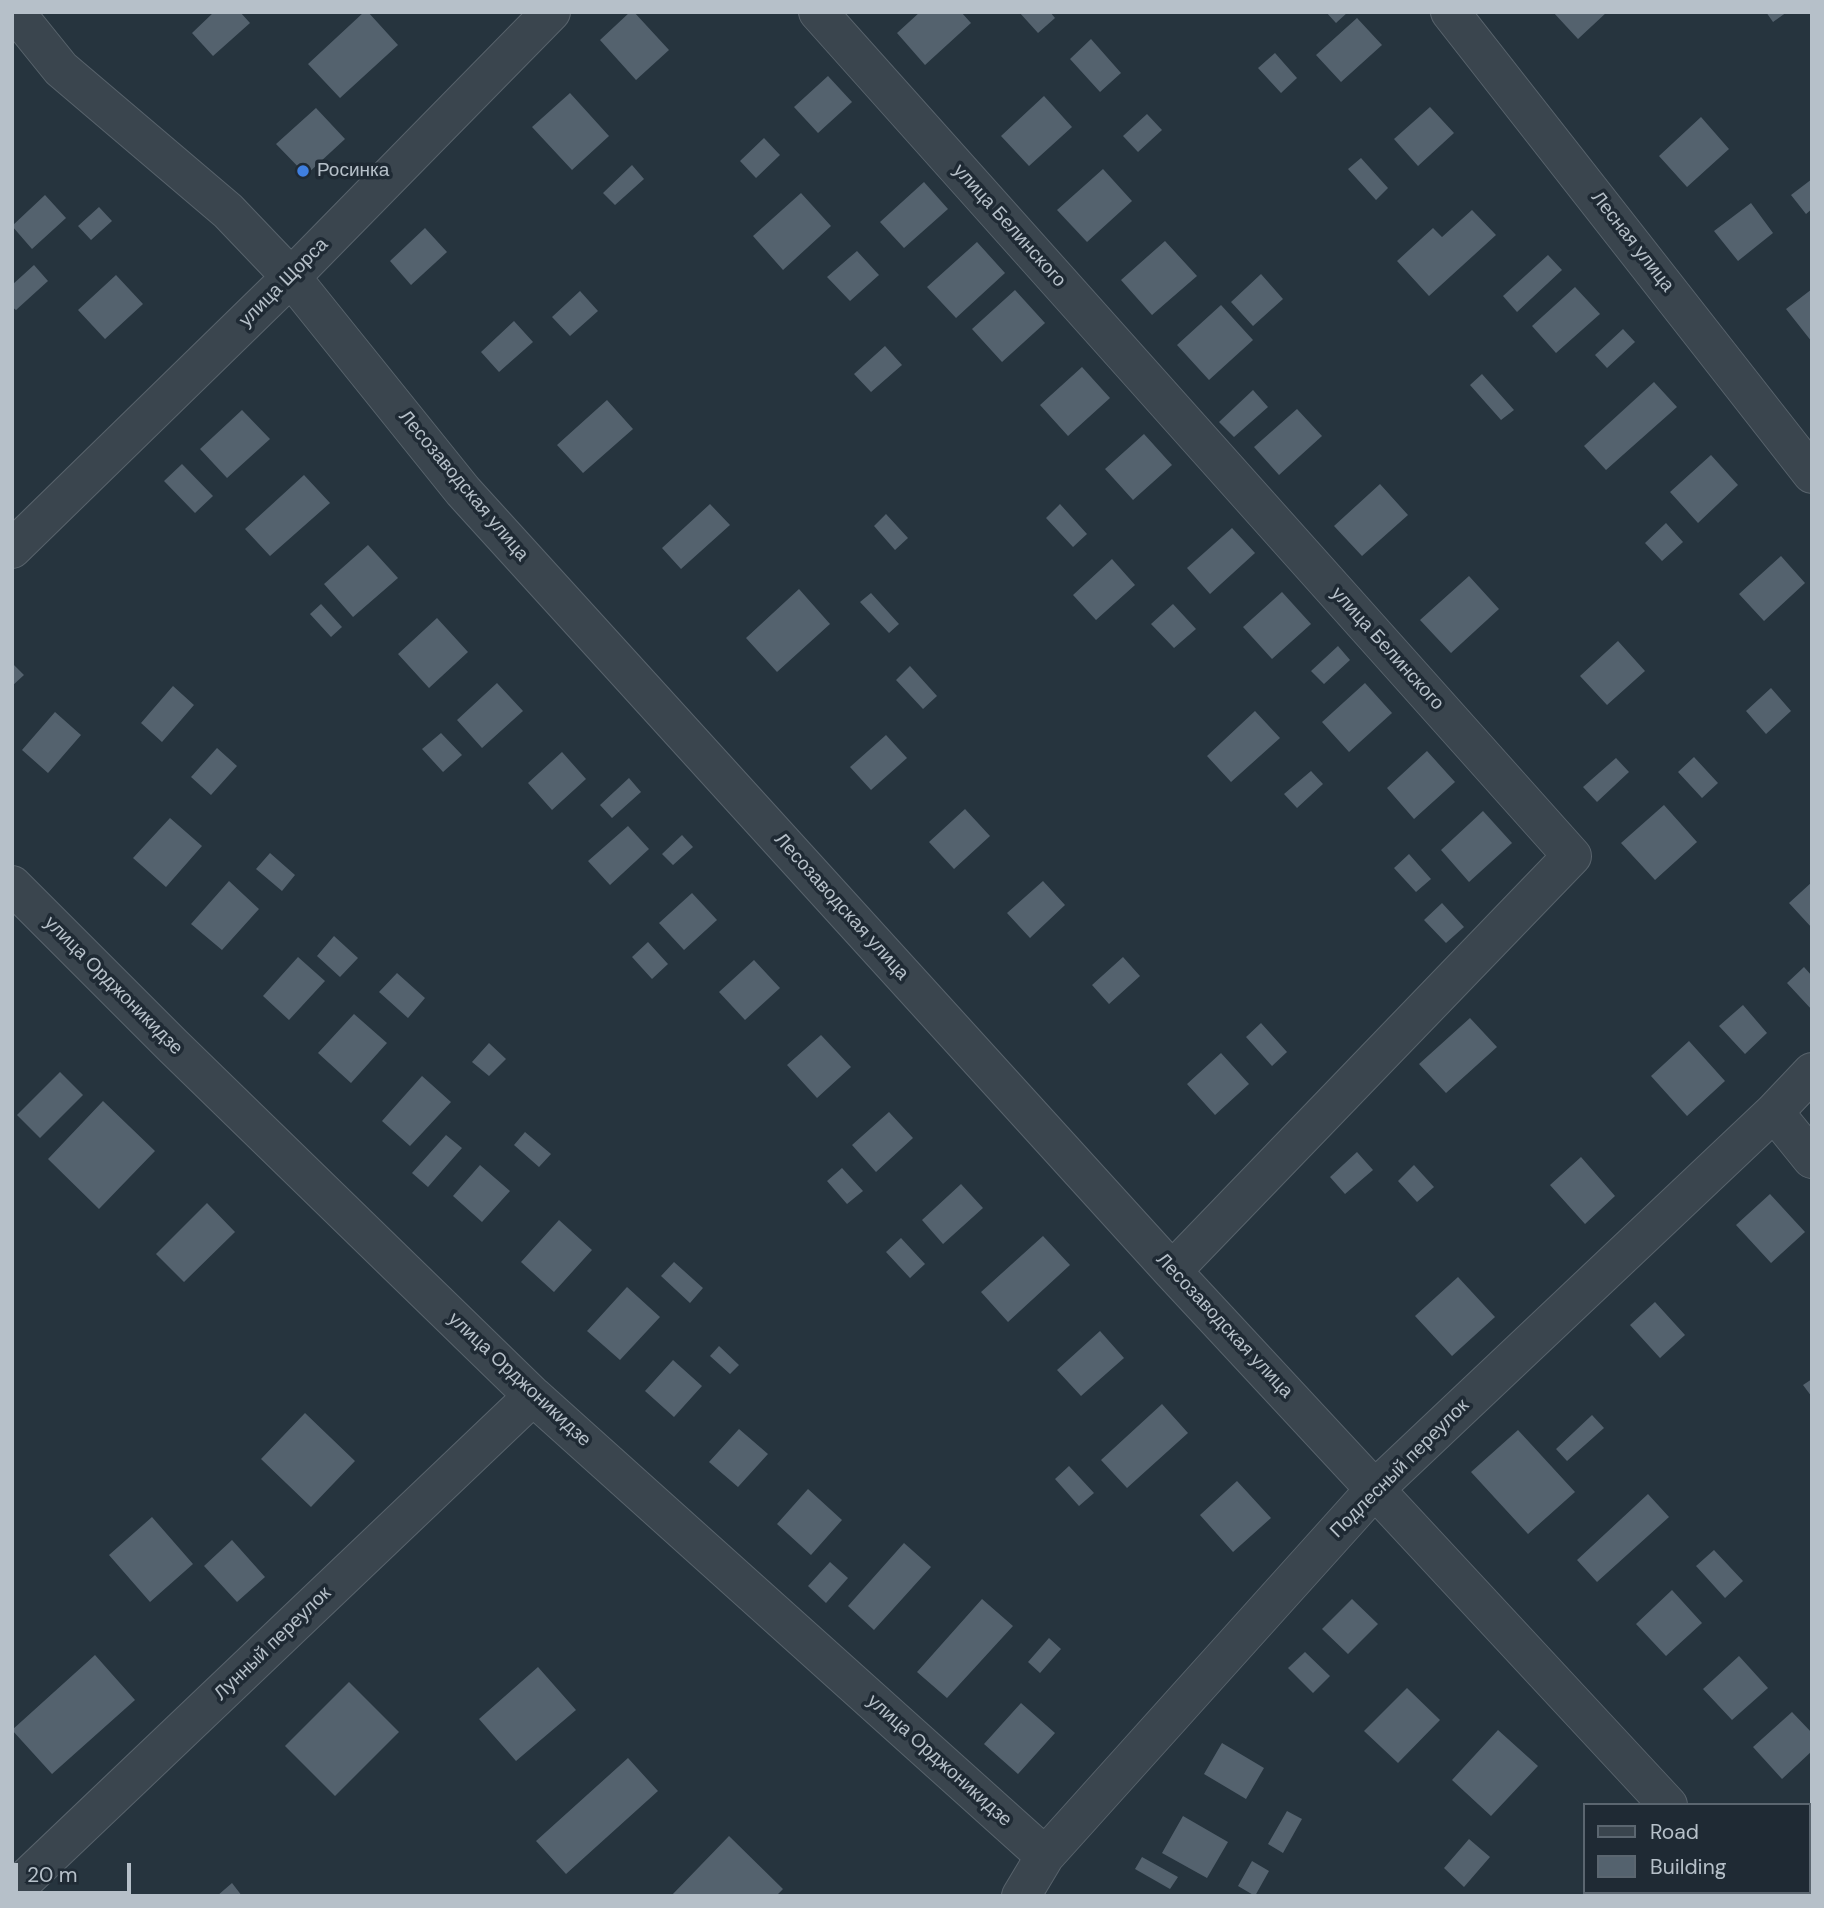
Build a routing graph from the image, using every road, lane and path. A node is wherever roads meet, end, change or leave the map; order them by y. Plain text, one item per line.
1 (15, 12) edge
2 (551, 12) edge
3 (818, 12) edge
4 (1450, 12) edge
5 (291, 277) junction
6 (1812, 474) edge
7 (12, 549) edge
8 (12, 885) edge
9 (1812, 1072) edge
10 (1774, 1112) junction
11 (1812, 1160) edge
12 (1172, 1272) junction
13 (533, 1396) junction
14 (1376, 1488) junction
15 (1666, 1803) edge
16 (1045, 1856) junction
17 (12, 1892) edge
18 (1021, 1896) edge

1 - 5 street, Лесозаводская улица
2 - 5 street, улица Щорса
3 - 12 street, улица Белинского
4 - 6 street, Лесная улица
5 - 7 street, улица Щорса
5 - 12 street, Лесозаводская улица
8 - 13 street, улица Орджоникидзе
9 - 10 street, Подлесный переулок
10 - 11 street
10 - 14 street, Подлесный переулок
12 - 14 street, Лесозаводская улица
13 - 16 street, улица Орджоникидзе
13 - 17 street, Лунный переулок
14 - 15 street, Лесозаводская улица
14 - 16 street, Подлесный переулок
16 - 18 street, Подлесный переулок

